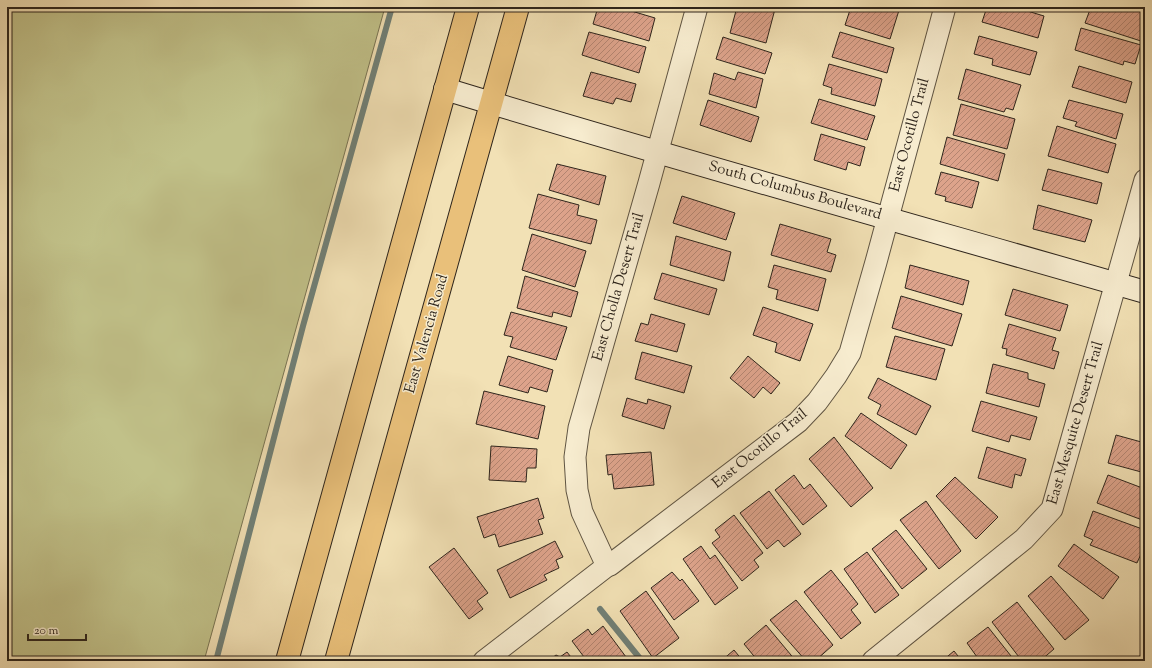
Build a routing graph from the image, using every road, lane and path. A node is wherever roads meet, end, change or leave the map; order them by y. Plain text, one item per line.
1 (468, 7) edge
2 (518, 7) edge
3 (697, 7) edge
4 (945, 7) edge
5 (446, 89) junction
6 (491, 103) junction
7 (657, 152) junction
8 (1145, 180) edge
9 (888, 218) junction
10 (1115, 284) junction
11 (1145, 292) edge
12 (608, 566) junction
13 (288, 661) edge
14 (336, 661) edge
15 (484, 661) edge
16 (873, 661) edge

1 - 5 main road
2 - 6 main road, East Valencia Road
3 - 7 street, East Cholla Desert Trail
4 - 9 street, East Ocotillo Trail
5 - 6 street, South Columbus Boulevard
5 - 13 main road
6 - 7 street, South Columbus Boulevard
6 - 14 main road, East Valencia Road
7 - 9 street, South Columbus Boulevard
7 - 12 street, East Cholla Desert Trail
8 - 10 street, East Mesquite Desert Trail
9 - 10 street, South Columbus Boulevard
9 - 12 street, East Ocotillo Trail
10 - 11 street, South Columbus Boulevard
10 - 16 street, East Mesquite Desert Trail
12 - 15 street, East Ocotillo Trail

